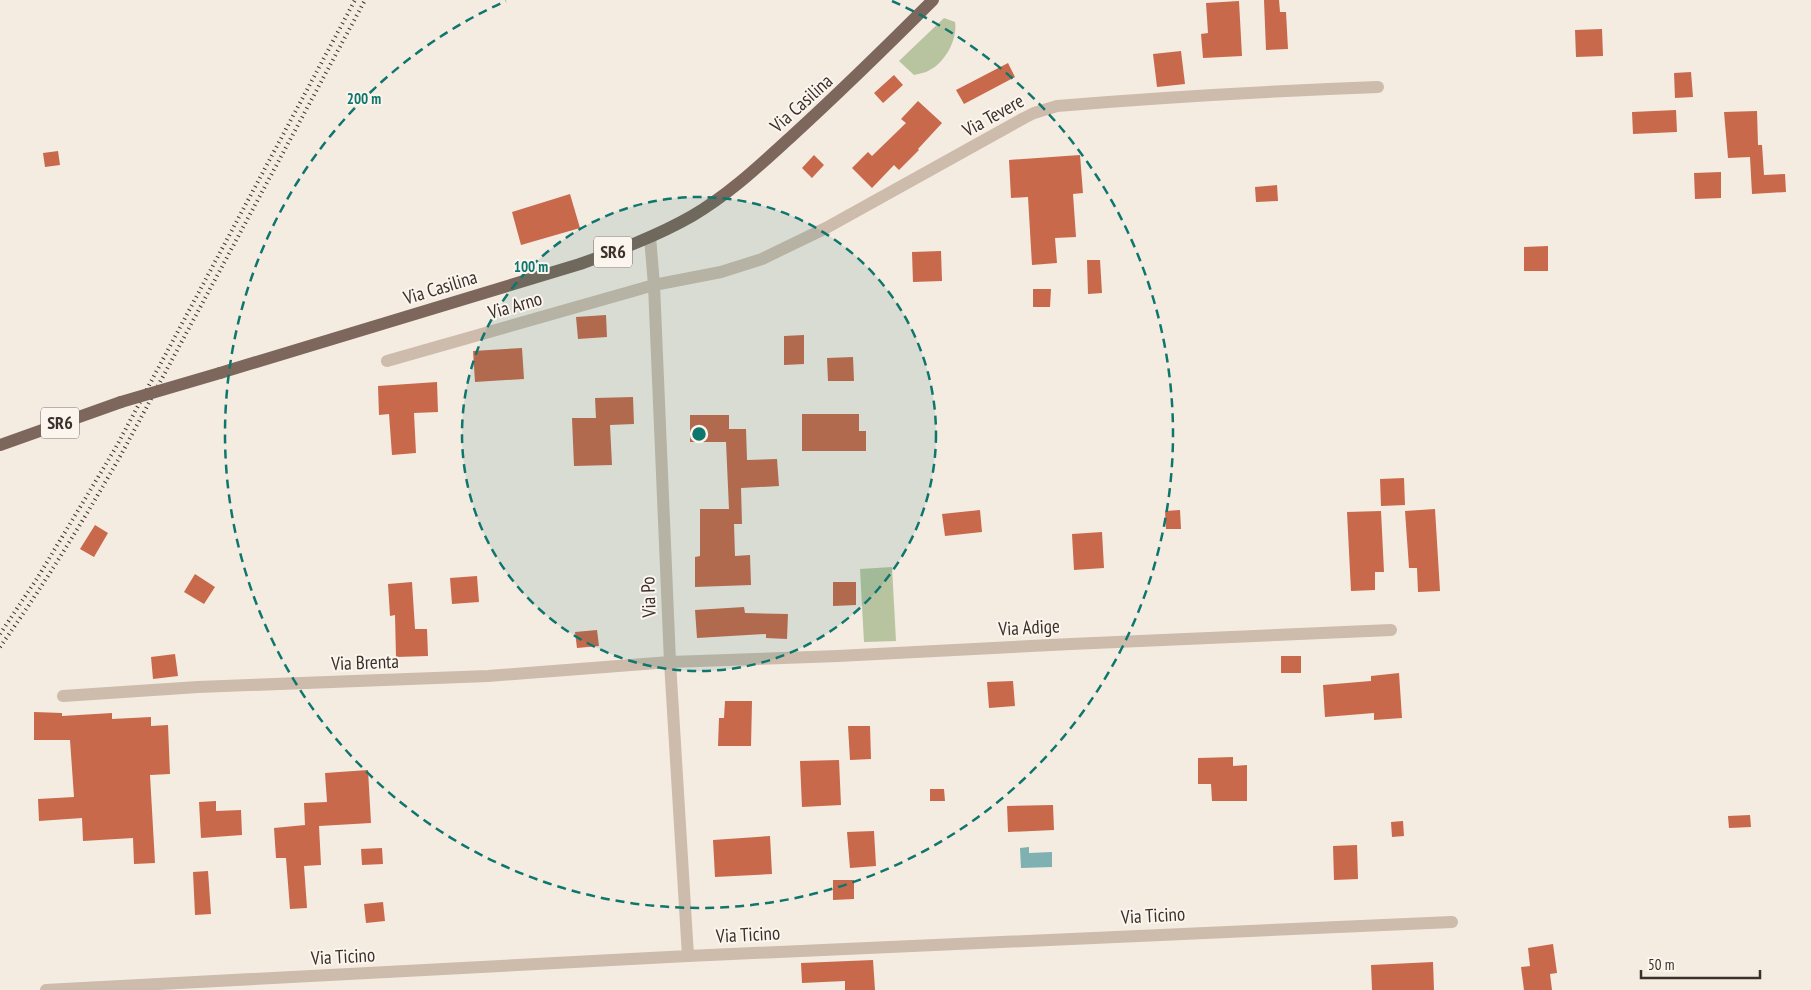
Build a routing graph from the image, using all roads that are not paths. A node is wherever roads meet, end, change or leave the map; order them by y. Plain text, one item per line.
1 (933, 0) edge
2 (1378, 87) dead end
3 (650, 237) junction
4 (654, 285) junction
5 (387, 360) dead end
6 (0, 445) edge
7 (1391, 630) dead end
8 (670, 662) junction
9 (63, 696) dead end
10 (1452, 922) dead end
11 (688, 956) junction
12 (46, 990) edge

1 - 3 main road, Via Casilina / SR6
2 - 4 street, Via Tevere
3 - 4 street, Via Po
3 - 6 main road, Via Casilina / SR6, bridge
4 - 5 street, Via Arno
4 - 8 street, Via Po
7 - 8 street, Via Adige
8 - 9 street, Via Brenta
8 - 11 street, Via Po
10 - 11 street, Via Ticino
11 - 12 street, Via Ticino

